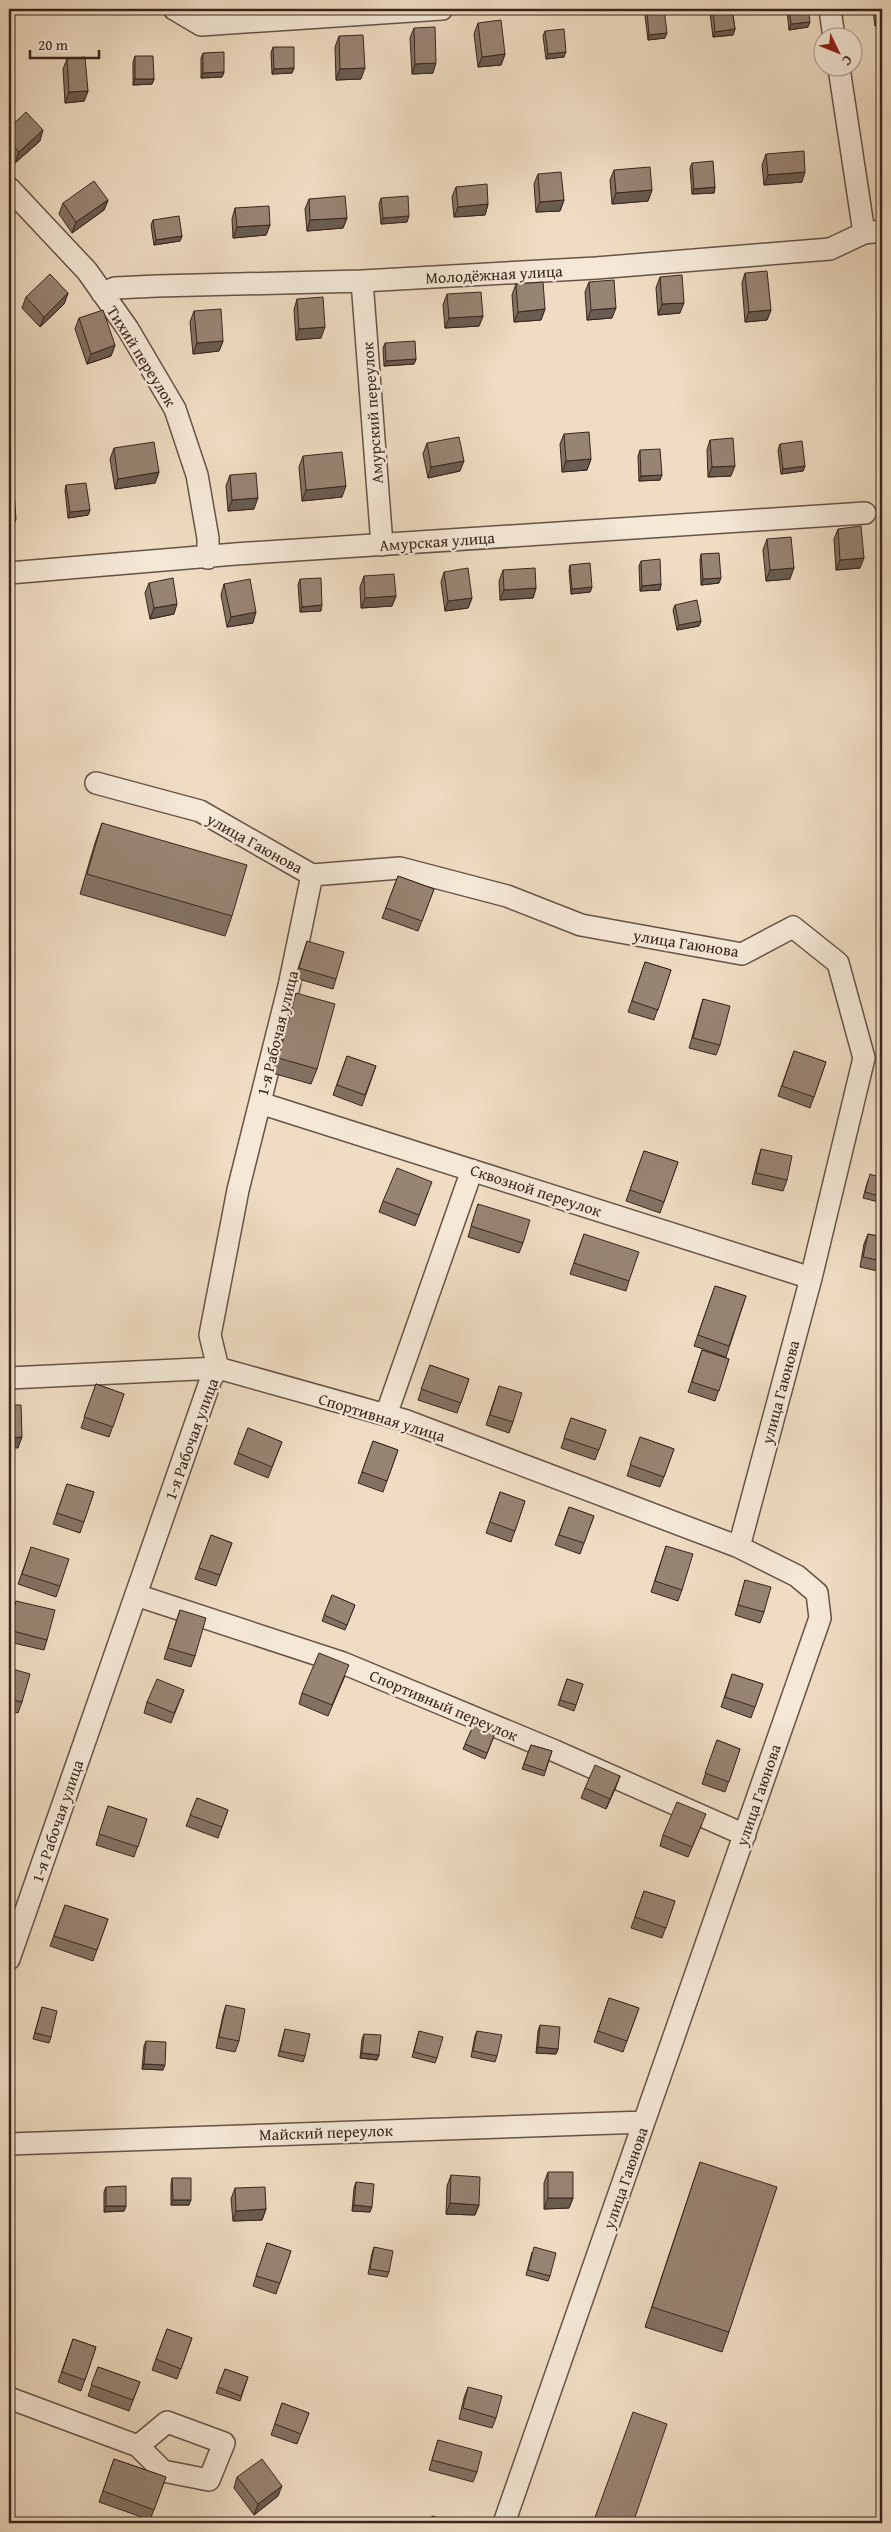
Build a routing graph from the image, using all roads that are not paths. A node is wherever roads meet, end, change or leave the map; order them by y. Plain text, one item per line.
1 (174, 9) edge
2 (442, 9) edge
3 (830, 9) edge
4 (833, 28) edge
5 (841, 78) edge
6 (9, 188) edge
7 (873, 232) edge
8 (362, 281) junction
9 (102, 292) junction
10 (865, 513) dead end
11 (382, 545) junction
12 (208, 558) junction
13 (9, 573) edge
14 (96, 783) dead end
15 (312, 875) junction
16 (260, 1103) junction
17 (472, 1170) junction
18 (811, 1278) junction
19 (218, 1368) junction
20 (9, 1378) edge
21 (386, 1415) junction
22 (739, 1547) junction
23 (136, 1595) junction
24 (745, 1835) junction
25 (9, 1959) edge
26 (644, 2122) junction
27 (9, 2144) edge
28 (9, 2398) edge
29 (138, 2446) dead end
30 (504, 2523) edge

1 - 2 street
3 - 4 street
5 - 7 street
6 - 9 street, Тихий переулок
7 - 8 street, Молодёжная улица
8 - 9 street, Молодёжная улица
8 - 11 street, Амурский переулок
9 - 12 street, Тихий переулок
10 - 11 street, Амурская улица
11 - 12 street, Амурская улица
12 - 13 street, Амурская улица
14 - 15 street, улица Гаюнова
15 - 16 street, 1-я Рабочая улица
15 - 18 street, улица Гаюнова
16 - 17 street, Сквозной переулок
16 - 19 street, 1-я Рабочая улица
17 - 18 street, Сквозной переулок
17 - 21 street
18 - 22 street, улица Гаюнова
19 - 20 street, Спортивная улица
19 - 21 street, Спортивная улица
19 - 23 street, 1-я Рабочая улица
21 - 22 street, Спортивная улица
22 - 24 street, улица Гаюнова
23 - 24 street, Спортивный переулок
23 - 25 street, 1-я Рабочая улица
24 - 26 street, улица Гаюнова
26 - 27 street, Майский переулок
26 - 30 street, улица Гаюнова
28 - 29 street

